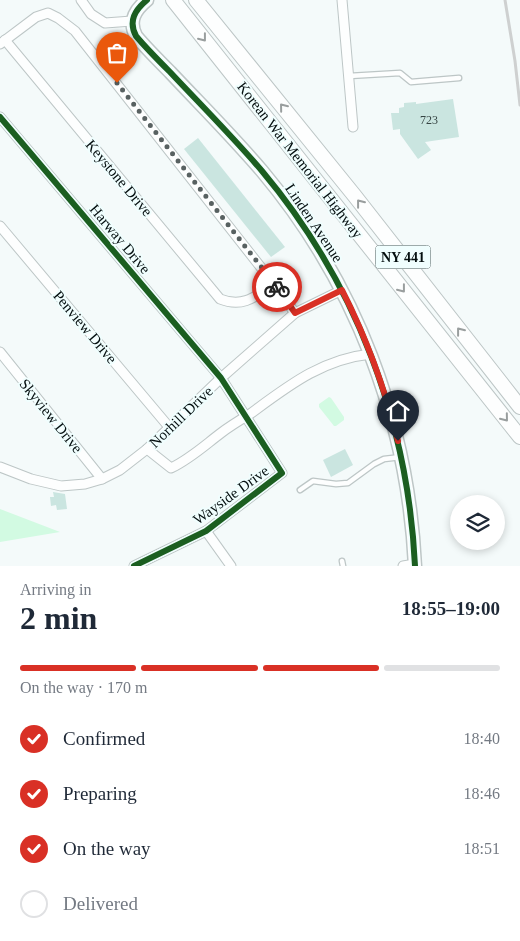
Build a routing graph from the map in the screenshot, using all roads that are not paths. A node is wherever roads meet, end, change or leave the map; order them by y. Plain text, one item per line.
1 (81, 0) edge
2 (147, 0) edge
3 (173, 0) edge
4 (196, 0) edge
5 (342, 0) edge
6 (132, 21) junction
7 (2, 42) edge
8 (349, 76) junction
9 (459, 78) dead end
10 (0, 117) edge
11 (353, 127) dead end
12 (0, 226) edge
13 (274, 284) junction
14 (342, 290) junction
15 (295, 313) junction
16 (0, 352) edge
17 (371, 354) junction
18 (221, 378) junction
19 (520, 407) edge
20 (247, 416) junction
21 (169, 427) junction
22 (520, 437) edge
23 (147, 449) junction
24 (402, 457) junction
25 (0, 467) edge
26 (102, 479) junction
27 (300, 490) dead end
28 (206, 531) junction
29 (411, 565) edge
30 (134, 566) edge
31 (231, 566) edge

1 - 6 street
2 - 6 street
3 -> 22 main road, Korean War Memorial Highway / NY 441
19 -> 4 main road, Korean War Memorial Highway / NY 441
5 - 8 street
6 - 14 street, Linden Avenue
7 - 13 street, Keystone Drive
7 - 13 street, Keystone Drive
8 - 9 lane
8 - 11 street
10 - 18 street, Harway Drive
12 - 21 street, Penview Drive
13 - 15 street
14 - 15 street, Norhill Drive
14 - 17 street, Linden Avenue
15 - 18 street, Norhill Drive
16 - 26 street, Skyview Drive
17 - 20 street
17 - 24 street, Linden Avenue
18 - 20 street, Harway Drive
18 - 21 street, Norhill Drive
20 - 23 street
20 - 28 street, Wayside Drive
21 - 23 street, Norhill Drive
23 - 26 street, Norhill Drive
24 - 27 lane
24 - 29 street, Linden Avenue
25 - 26 street, Norhill Drive
28 - 30 street, Wayside Drive
28 - 31 street

